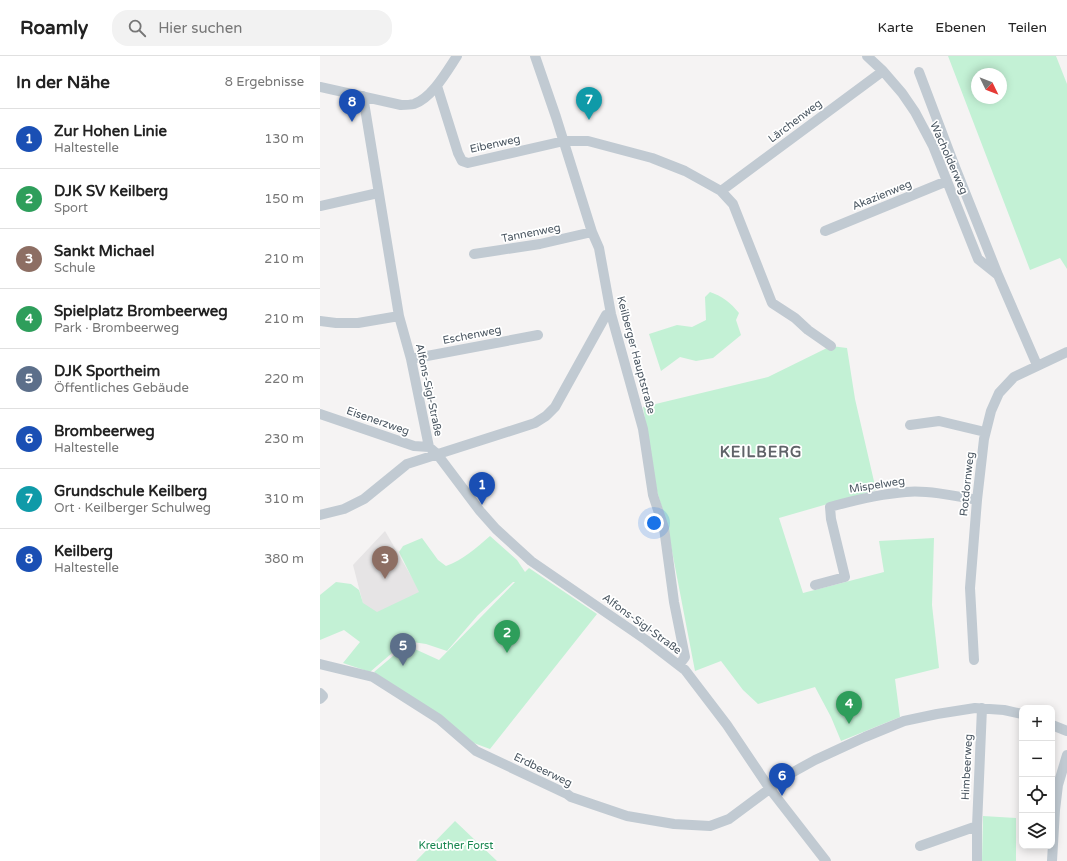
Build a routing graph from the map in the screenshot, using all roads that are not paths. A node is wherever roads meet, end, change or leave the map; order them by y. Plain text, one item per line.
1 (457, 56) edge
2 (535, 56) edge
3 (867, 56) edge
4 (883, 71) junction
5 (919, 72) dead end
6 (437, 86) junction
7 (320, 87) edge
8 (363, 96) junction
9 (564, 141) junction
10 (947, 181) junction
11 (721, 191) junction
12 (378, 193) junction
13 (320, 206) edge
14 (825, 231) dead end
15 (592, 232) junction
16 (474, 254) dead end
17 (998, 275) junction
18 (611, 314) junction
19 (399, 316) junction
20 (320, 320) edge
21 (538, 336) dead end
22 (831, 346) dead end
23 (1067, 352) edge
24 (411, 359) junction
25 (1037, 365) junction
26 (320, 414) edge
27 (910, 425) dead end
28 (985, 432) junction
29 (429, 447) junction
30 (437, 454) junction
31 (976, 500) junction
32 (320, 514) edge
33 (815, 585) dead end
34 (974, 660) dead end
35 (320, 664) edge
36 (682, 668) junction
37 (320, 693) edge
38 (320, 699) edge
39 (982, 708) junction
40 (1019, 713) edge
41 (1055, 726) edge
42 (1067, 732) edge
43 (1067, 755) edge
44 (770, 789) junction
45 (977, 826) junction
46 (920, 846) dead end
47 (826, 861) edge
48 (977, 861) edge
49 (1052, 861) edge

1 - 6 street
2 - 9 street, Keilberger Hauptstraße
3 - 4 street, Wacholderweg
4 - 10 street, Wacholderweg
4 - 11 street, Lärchenweg
5 - 17 street, Wacholderweg
6 - 8 street
6 - 9 street, Eibenweg
7 - 8 street
8 - 12 street, Alfons-Sigl-Straße
9 - 11 street
9 - 15 street, Keilberger Hauptstraße
10 - 14 street, Akazienweg
10 - 17 street, Wacholderweg
11 - 22 street
12 - 13 street
12 - 19 street, Alfons-Sigl-Straße
15 - 16 street, Tannenweg
15 - 18 street, Keilberger Hauptstraße
17 - 25 street, Wacholderweg
18 - 30 street
18 - 36 street, Keilberger Hauptstraße
19 - 20 street
19 - 24 street, Alfons-Sigl-Straße
21 - 24 street, Eschenweg
23 - 25 street, Rotdornweg
24 - 29 street, Alfons-Sigl-Straße
25 - 28 street, Rotdornweg
26 - 29 street, Eisenerzweg
27 - 28 street
28 - 31 street, Rotdornweg
29 - 30 street, Alfons-Sigl-Straße
30 - 32 street
30 - 36 street, Alfons-Sigl-Straße
31 - 33 street, Mispelweg
31 - 34 street, Rotdornweg
35 - 44 street, Erdbeerweg
36 - 44 street
37 - 38 street
39 - 40 street, Erdbeerweg
39 - 44 street, Erdbeerweg
39 - 45 street, Himbeerweg
41 - 42 street
43 - 49 street
44 - 47 street
45 - 46 street
45 - 48 street, Himbeerweg

